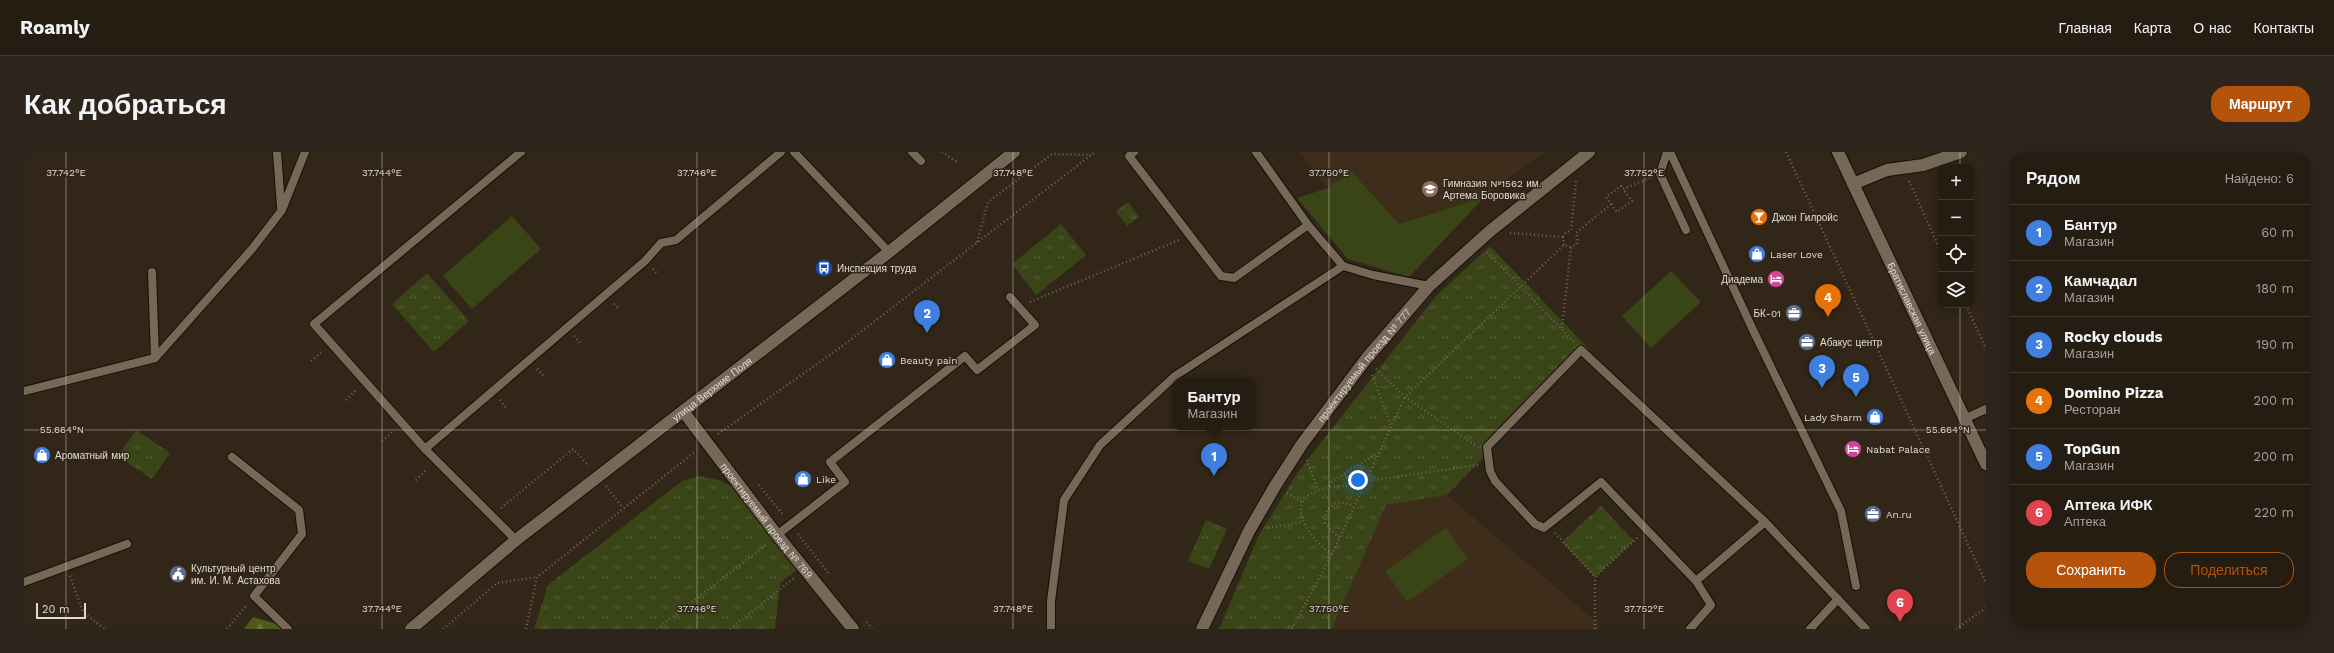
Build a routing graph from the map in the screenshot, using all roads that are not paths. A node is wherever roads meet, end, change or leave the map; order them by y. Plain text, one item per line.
1 (277, 152) edge
2 (305, 152) edge
3 (521, 152) edge
4 (781, 152) edge
5 (794, 152) edge
6 (912, 152) edge
7 (1014, 152) edge
8 (1134, 152) edge
9 (1256, 152) edge
10 (1590, 152) edge
11 (1668, 152) edge
12 (1838, 152) edge
13 (1961, 152) edge
14 (921, 161) dead end
15 (1853, 184) junction
16 (282, 210) junction
17 (1308, 225) junction
18 (1686, 230) dead end
19 (889, 252) junction
20 (1343, 266) junction
21 (152, 272) dead end
22 (1429, 286) junction
23 (1010, 297) dead end
24 (155, 358) junction
25 (24, 390) edge
26 (1986, 409) edge
27 (683, 410) junction
28 (1964, 419) junction
29 (425, 449) junction
30 (232, 458) dead end
31 (1986, 464) edge
32 (1765, 522) junction
33 (777, 535) junction
34 (516, 540) junction
35 (127, 544) dead end
36 (1696, 581) junction
37 (24, 582) edge
38 (1856, 586) dead end
39 (1838, 599) junction
40 (288, 629) edge
41 (411, 629) edge
42 (853, 629) edge
43 (1051, 629) edge
44 (1202, 629) edge
45 (1690, 629) edge
46 (1810, 629) edge
47 (1866, 629) edge

1 - 16 lane
2 - 16 lane
3 - 29 lane
4 - 29 lane
5 - 19 lane
6 - 14 lane
7 - 19 main road, улица Верхние Поля
8 - 17 lane
9 - 17 lane
10 - 22 main road, проектируемый проезд № 777
11 - 18 lane
11 - 38 lane
12 - 15 main road, Братиславская улица
13 - 15 main road
15 - 28 main road, Братиславская улица
16 - 24 lane
17 - 20 lane
19 - 27 main road, улица Верхние Поля
20 - 22 lane
20 - 43 lane
21 - 24 lane
22 - 44 main road, проектируемый проезд № 777
23 - 33 lane
24 - 25 lane
26 - 28 lane
27 - 33 main road, проектируемый проезд № 769
27 - 34 main road, улица Верхние Поля
28 - 31 main road, Братиславская улица
29 - 34 lane
30 - 40 lane
32 - 36 lane
32 - 36 lane
32 - 39 lane
33 - 42 main road, проектируемый проезд № 769
34 - 41 main road, улица Верхние Поля
35 - 37 lane
36 - 45 lane
39 - 46 lane
39 - 47 lane

